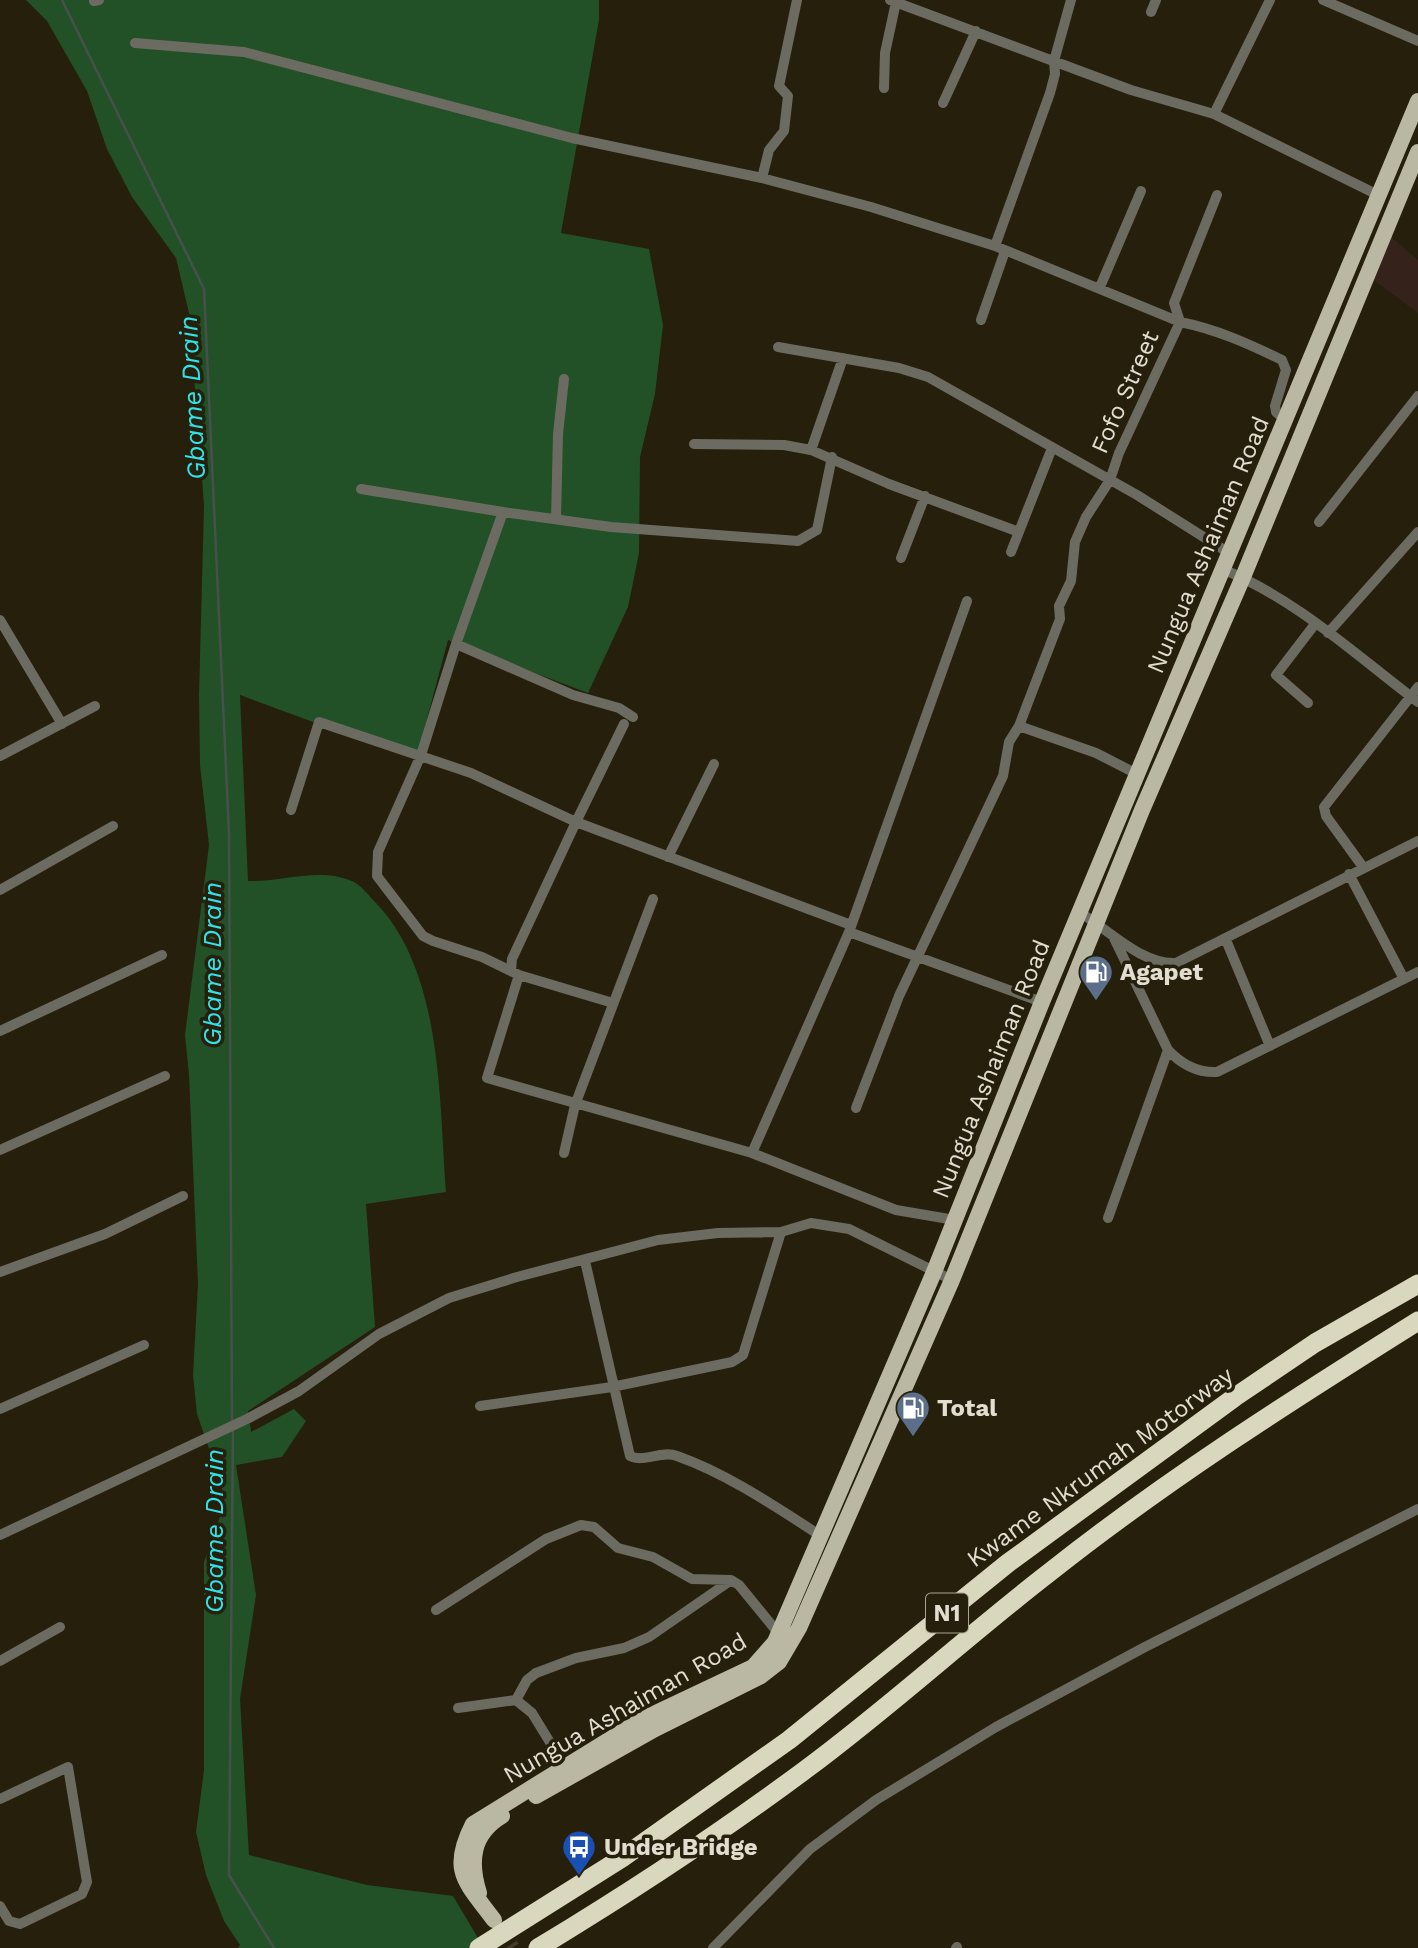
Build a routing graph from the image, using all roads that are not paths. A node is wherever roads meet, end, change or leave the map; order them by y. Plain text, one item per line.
1 (797, 0) edge
2 (1071, 0) edge
3 (1156, 0) edge
4 (1270, 0) edge
5 (1323, 0) edge
6 (893, 1) edge
7 (920, 5) edge
8 (1151, 12) dead end
9 (976, 31) junction
10 (1418, 41) edge
11 (135, 43) dead end
12 (1054, 61) junction
13 (884, 88) dead end
14 (1418, 101) edge
15 (943, 103) dead end
16 (1214, 114) junction
17 (1418, 152) edge
18 (762, 178) junction
19 (1141, 191) dead end
20 (1217, 195) dead end
21 (1377, 198) junction
22 (1000, 248) junction
23 (1100, 287) junction
24 (981, 320) dead end
25 (1180, 322) junction
26 (778, 348) dead end
27 (843, 358) junction
28 (564, 379) dead end
29 (1418, 396) edge
30 (1285, 419) junction
31 (694, 444) dead end
32 (1052, 448) junction
33 (811, 450) junction
34 (832, 457) junction
35 (1110, 480) junction
36 (360, 489) dead end
37 (925, 496) junction
38 (503, 512) junction
39 (556, 519) junction
40 (1319, 522) dead end
41 (1018, 532) junction
42 (1418, 533) edge
43 (1011, 552) dead end
44 (1229, 553) junction
45 (901, 558) dead end
46 (1222, 569) junction
47 (1243, 577) junction
48 (967, 601) dead end
49 (0, 620) edge
50 (1315, 624) junction
51 (1328, 634) junction
52 (456, 644) junction
53 (1415, 695) edge
54 (1308, 703) dead end
55 (95, 706) dead end
56 (62, 724) junction
57 (1019, 726) junction
58 (421, 755) junction
59 (0, 756) edge
60 (714, 764) dead end
61 (1137, 774) junction
62 (291, 810) dead end
63 (576, 822) junction
64 (113, 826) dead end
65 (1418, 841) edge
66 (668, 857) junction
67 (1363, 867) junction
68 (1349, 874) junction
69 (0, 890) edge
70 (653, 899) dead end
71 (1079, 912) junction
72 (1096, 922) junction
73 (850, 928) junction
74 (1114, 939) junction
75 (1226, 940) junction
76 (162, 955) dead end
77 (918, 955) junction
78 (1418, 972) edge
79 (515, 973) junction
80 (1404, 979) junction
81 (1042, 1002) junction
82 (613, 1003) junction
83 (0, 1031) edge
84 (1270, 1046) junction
85 (1168, 1050) junction
86 (165, 1076) dead end
87 (575, 1105) junction
88 (856, 1108) dead end
89 (0, 1150) edge
90 (564, 1153) dead end
91 (752, 1153) junction
92 (183, 1196) dead end
93 (1108, 1218) dead end
94 (954, 1220) junction
95 (781, 1232) junction
96 (585, 1261) junction
97 (0, 1272) edge
98 (934, 1272) junction
99 (952, 1280) junction
100 (1418, 1284) edge
101 (1418, 1321) edge
102 (144, 1345) dead end
103 (612, 1387) junction
104 (480, 1406) dead end
105 (0, 1409) edge
106 (1418, 1509) edge
107 (0, 1535) edge
108 (821, 1536) junction
109 (731, 1580) junction
110 (436, 1610) dead end
111 (60, 1628) dead end
112 (779, 1634) junction
113 (0, 1661) edge
114 (516, 1700) junction
115 (458, 1709) dead end
116 (567, 1770) junction
117 (0, 1799) edge
118 (0, 1906) edge
119 (494, 1920) tunnel mouth
120 (479, 1948) edge
121 (538, 1948) edge
122 (713, 1948) edge

1 - 18 street
2 - 12 street
3 - 8 street
4 - 16 street
5 - 10 street
6 - 7 street
6 - 13 street
7 - 9 street
9 - 12 street
9 - 15 street
11 - 18 street
12 - 16 street
12 - 22 street
14 - 21 main road, Nungua Ashaiman Road
16 - 21 street
17 - 47 main road, Nungua Ashaiman Road
18 - 22 street
19 - 23 street
20 - 25 street
21 - 30 main road, Nungua Ashaiman Road
22 - 23 street
22 - 24 street
23 - 25 street
25 - 30 street
25 - 35 street, Fofo Street
26 - 27 street
27 - 32 street
27 - 33 street
28 - 39 street
29 - 40 street
30 - 44 main road, Nungua Ashaiman Road
31 - 33 street
32 - 35 street
32 - 41 street
33 - 34 street
34 - 37 street
34 - 39 street
35 - 44 street
35 - 57 street, Fofo Street
36 - 38 street
37 - 41 street
37 - 45 street
38 - 39 street
38 - 52 street
41 - 43 street
42 - 51 street
44 - 46 main road, Nungua Ashaiman Road
46 - 47 street
46 - 61 main road, Nungua Ashaiman Road
47 - 50 street
47 - 72 main road, Nungua Ashaiman Road
48 - 73 street
49 - 56 street
50 - 51 street
50 - 54 street
51 - 53 street
52 - 58 street
52 - 63 street
53 - 67 street
55 - 56 street
56 - 59 street
57 - 61 street
57 - 77 street, Fofo Street
58 - 62 street
58 - 63 street
58 - 79 street
60 - 66 street
61 - 71 main road, Nungua Ashaiman Road
63 - 66 street
63 - 79 street
64 - 69 street
65 - 67 street
66 - 73 street
67 - 68 street
68 - 75 street
68 - 80 street
70 - 82 street
71 - 72 street
71 - 81 main road, Nungua Ashaiman Road
72 - 74 street
72 - 99 main road, Nungua Ashaiman Road
73 - 77 street
73 - 91 street
74 - 75 street
74 - 85 street
75 - 84 street
76 - 83 street
77 - 81 street
77 - 88 street, Fofo Street
78 - 80 street
79 - 82 street
79 - 87 street
80 - 84 street
81 - 94 main road, Nungua Ashaiman Road
82 - 87 street
84 - 85 street
85 - 93 street
86 - 89 street
87 - 90 street
87 - 91 street
91 - 94 street
92 - 97 street
94 - 98 main road, Nungua Ashaiman Road
95 - 96 street
95 - 98 street
95 - 103 street
96 - 103 street
96 - 107 street
98 - 99 street
98 - 108 main road, Nungua Ashaiman Road
99 - 116 main road, Nungua Ashaiman Road
100 - 120 highway, Kwame Nkrumah Motorway / N1
101 - 121 highway, N1
102 - 105 street
103 - 104 street
103 - 108 street
106 - 122 street
108 - 112 main road, Nungua Ashaiman Road
109 - 110 street
109 - 112 street
109 - 114 street
111 - 113 street
112 - 116 main road, Nungua Ashaiman Road
114 - 115 street
114 - 116 street
116 - 119 main road, Nungua Ashaiman Road
117 - 118 street

